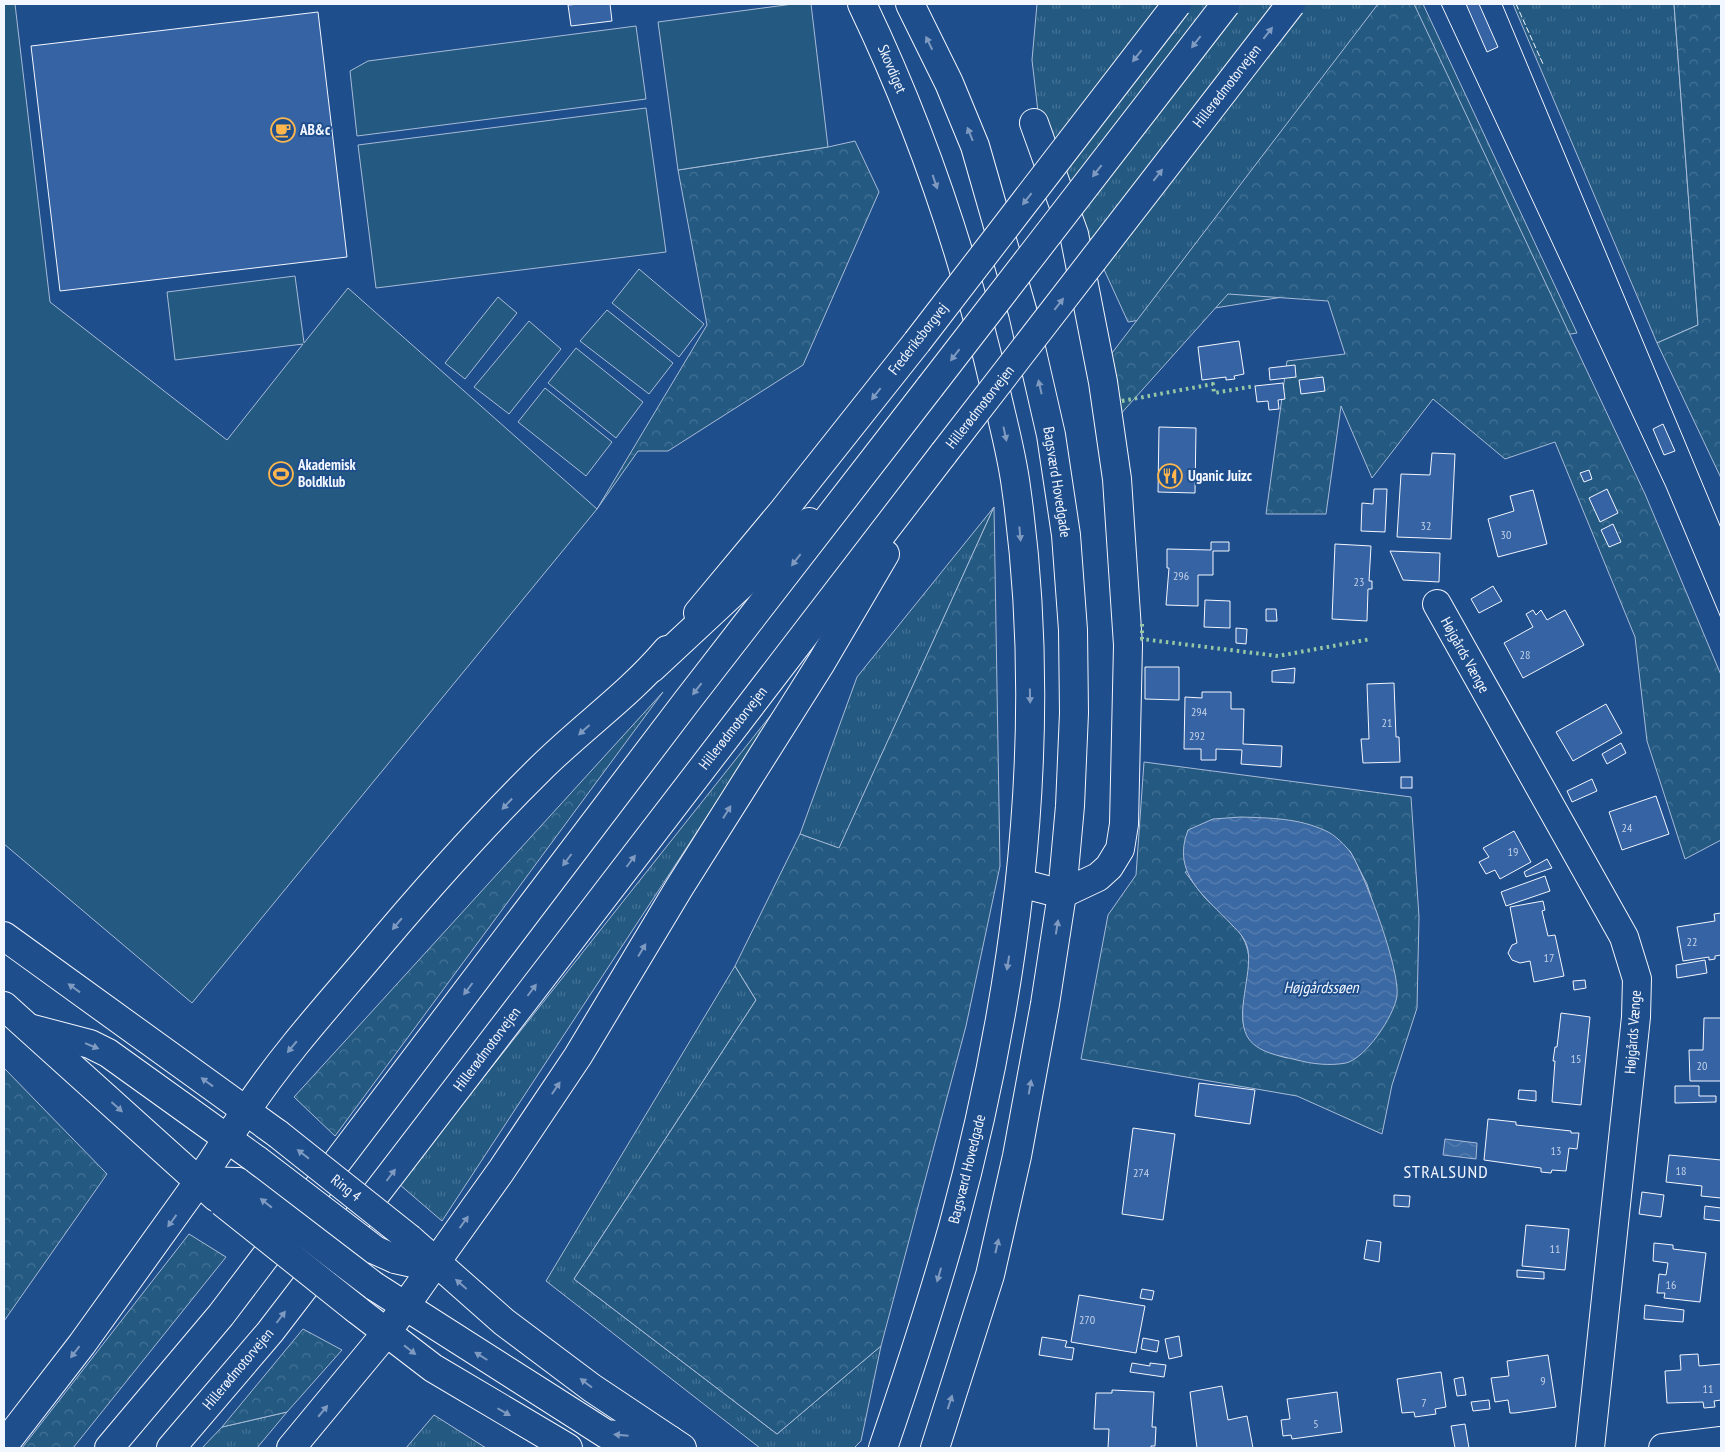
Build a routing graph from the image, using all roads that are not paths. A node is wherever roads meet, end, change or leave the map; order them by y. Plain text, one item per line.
1 (862, 4) edge
2 (910, 4) edge
3 (1177, 4) edge
4 (1226, 4) edge
5 (1290, 4) edge
6 (1034, 123) dead end
7 (919, 136) joint
8 (944, 453) junction
9 (868, 466) junction
10 (1437, 604) dead end
11 (652, 668) junction
12 (1020, 883) junction
13 (1062, 894) junction
14 (4, 936) edge
15 (4, 1006) edge
16 (28, 1028) junction
17 (246, 1111) junction
18 (227, 1139) junction
19 (199, 1181) junction
20 (230, 1192) junction
21 (402, 1249) junction
22 (436, 1262) junction
23 (406, 1307) junction
24 (387, 1332) junction
25 (1721, 1441) edge
26 (676, 1444) edge
27 (4, 1445) edge
28 (108, 1448) edge
29 (171, 1448) edge
30 (291, 1448) edge
31 (568, 1448) edge
32 (883, 1448) edge
33 (935, 1448) edge
34 (1590, 1448) edge
35 (1663, 1448) edge

1 - 7 main road, Skovdiget
13 -> 2 main road, Bagsværd Hovedgade
3 -> 11 main road, Frederiksborgvej, bridge
4 -> 9 main road, bridge
8 -> 5 main road, Hillerødmotorvejen, bridge
6 - 13 main road
7 -> 12 main road, Bagsværd Hovedgade
22 -> 8 main road
29 -> 8 main road, Hillerødmotorvejen
9 - 11 main road
9 -> 28 main road
10 - 34 main road, Højgårds Vænge
11 -> 17 main road
12 - 13 main road
12 -> 32 main road, Bagsværd Hovedgade
33 -> 13 main road, Bagsværd Hovedgade
17 -> 14 main road, Ring 4
15 - 16 main road
16 -> 18 main road
16 -> 19 main road
17 - 18 main road
21 -> 17 main road, Ring 4, bridge
18 - 19 main road
18 - 21 main road, bridge
19 - 20 main road
19 -> 27 main road
23 -> 20 main road, bridge
20 - 24 main road, bridge
21 - 22 main road
22 - 23 main road
26 -> 22 main road
23 - 24 main road
26 -> 23 main road
30 -> 24 main road
24 -> 31 main road
25 - 35 main road

